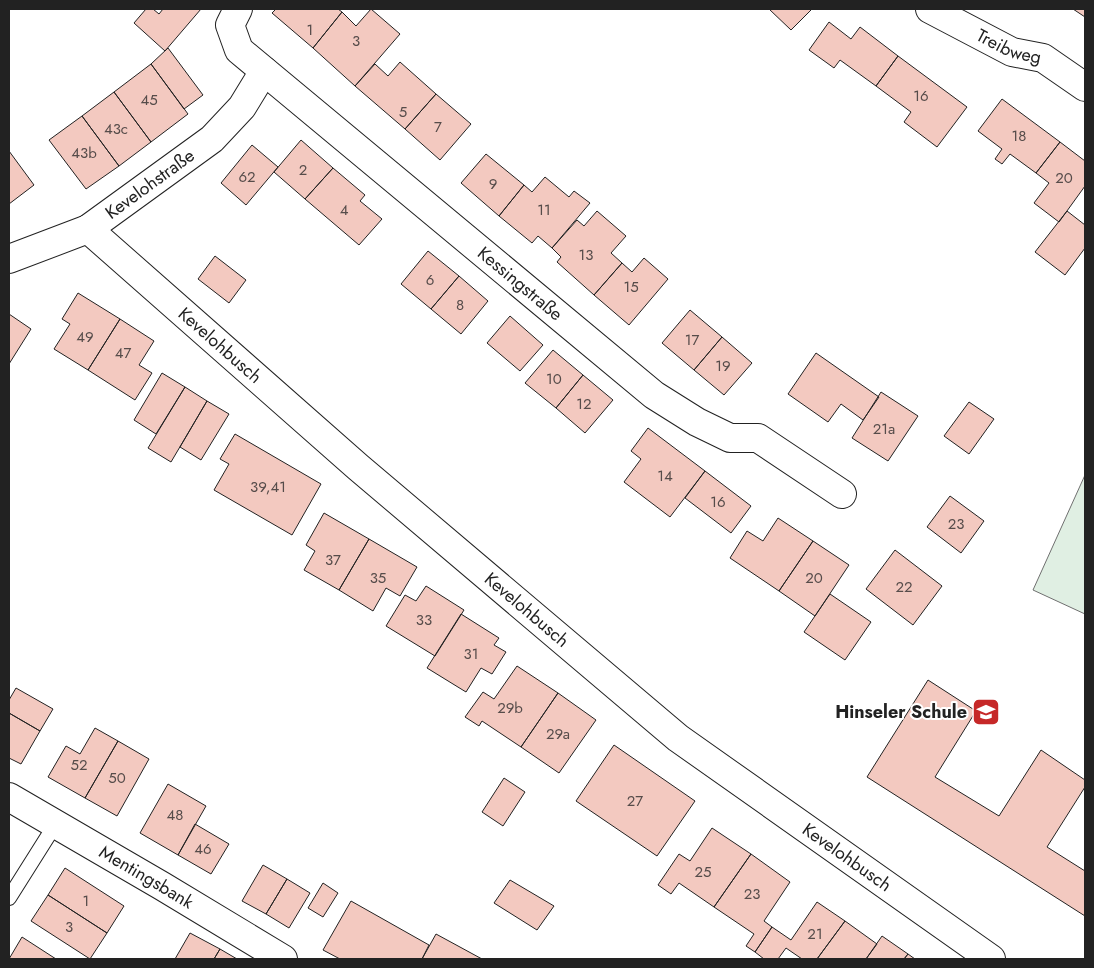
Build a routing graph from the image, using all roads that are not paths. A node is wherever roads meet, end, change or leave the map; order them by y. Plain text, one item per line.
1 (930, 9) edge
2 (234, 17) edge
3 (264, 71) junction
4 (1085, 87) edge
5 (88, 229) junction
6 (9, 259) edge
7 (842, 494) dead end
8 (9, 797) edge
9 (55, 825) junction
10 (9, 898) edge
11 (283, 959) edge
12 (991, 959) edge

1 - 4 street, Treibweg
2 - 3 street, Kessingstraße
3 - 5 street, Kevelohstraße
3 - 7 street, Kessingstraße
5 - 6 street, Kevelohstraße
5 - 12 street, Kevelohbusch
8 - 9 street, Mentingsbank
9 - 10 lane
9 - 11 street, Mentingsbank

